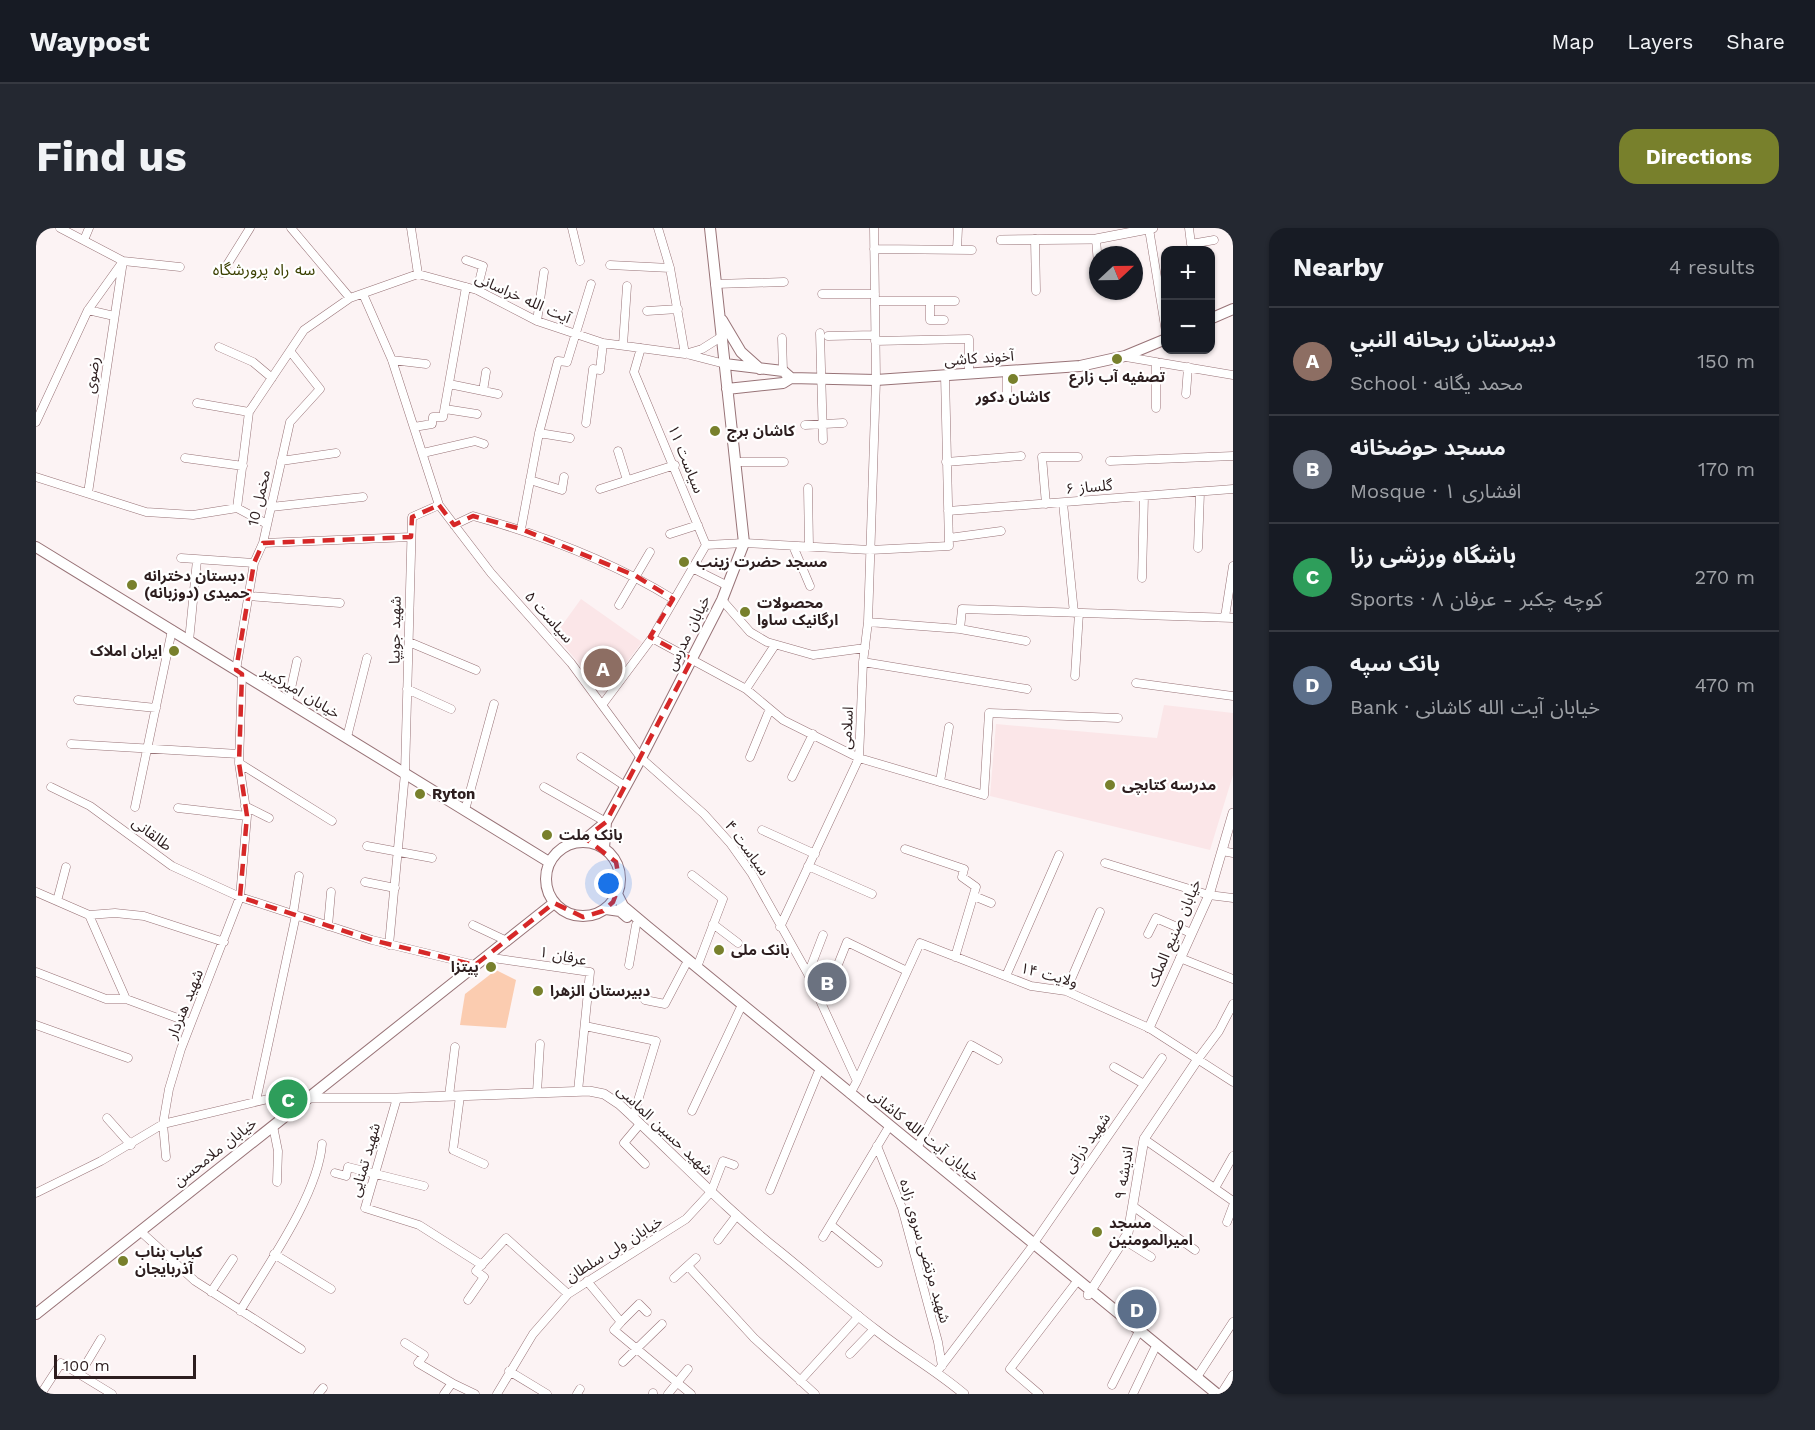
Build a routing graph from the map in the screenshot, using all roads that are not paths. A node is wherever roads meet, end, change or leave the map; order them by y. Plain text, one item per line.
1 (60, 228) edge
2 (89, 228) edge
3 (250, 228) edge
4 (291, 228) edge
5 (411, 228) edge
6 (572, 228) edge
7 (658, 228) edge
8 (710, 228) edge
9 (874, 228) edge
10 (958, 228) edge
11 (1151, 228) edge
12 (1189, 228) edge
13 (1096, 238) junction
14 (1035, 239) junction
15 (84, 240) junction
16 (1002, 240) dead end
17 (1214, 240) dead end
18 (1097, 246) edge
19 (874, 249) junction
20 (957, 250) junction
21 (972, 250) dead end
22 (123, 261) junction
23 (466, 261) dead end
24 (580, 261) dead end
25 (610, 265) dead end
26 (180, 267) dead end
27 (670, 268) junction
28 (544, 272) dead end
29 (222, 273) dead end
30 (418, 274) junction
31 (784, 282) dead end
32 (591, 284) dead end
33 (715, 284) junction
34 (627, 286) dead end
35 (466, 287) junction
36 (477, 290) junction
37 (1036, 291) dead end
38 (363, 294) junction
39 (822, 294) dead end
40 (350, 298) junction
41 (875, 298) junction
42 (1161, 300) edge
43 (930, 302) junction
44 (954, 302) dead end
45 (678, 309) junction
46 (1233, 309) edge
47 (88, 310) junction
48 (647, 311) dead end
49 (718, 312) junction
50 (114, 316) junction
51 (1215, 317) edge
52 (944, 320) dead end
53 (537, 321) junction
54 (577, 336) junction
55 (721, 337) junction
56 (782, 338) dead end
57 (875, 338) junction
58 (1161, 341) edge
59 (603, 342) junction
60 (623, 345) junction
61 (219, 347) dead end
62 (640, 348) junction
63 (291, 351) junction
64 (685, 354) junction
65 (1125, 356) junction
66 (392, 360) junction
67 (1156, 362) junction
68 (426, 364) dead end
69 (725, 364) junction
70 (1188, 368) junction
71 (760, 369) junction
72 (1007, 371) junction
73 (486, 372) dead end
74 (969, 373) junction
75 (787, 374) junction
76 (945, 375) junction
77 (1233, 375) edge
78 (272, 378) junction
79 (820, 380) junction
80 (876, 380) junction
81 (449, 384) junction
82 (727, 389) junction
83 (483, 391) junction
84 (498, 394) dead end
85 (1186, 394) dead end
86 (1007, 397) dead end
87 (197, 403) dead end
88 (1156, 408) dead end
89 (445, 409) junction
90 (249, 412) junction
91 (477, 414) dead end
92 (36, 422) edge
93 (586, 423) dead end
94 (843, 423) dead end
95 (822, 424) junction
96 (805, 425) dead end
97 (414, 427) junction
98 (539, 433) junction
99 (570, 438) dead end
100 (823, 441) dead end
101 (484, 444) dead end
102 (618, 451) dead end
103 (336, 453) dead end
104 (423, 453) junction
105 (1021, 456) dead end
106 (1233, 456) edge
107 (1078, 457) dead end
108 (185, 458) dead end
109 (281, 461) junction
110 (1110, 461) dead end
111 (736, 462) junction
112 (783, 462) dead end
113 (946, 462) junction
114 (675, 465) junction
115 (243, 466) junction
116 (36, 477) edge
117 (564, 477) dead end
118 (530, 480) junction
119 (627, 480) junction
120 (808, 488) dead end
121 (600, 489) dead end
122 (1233, 489) edge
123 (1200, 492) junction
124 (88, 493) junction
125 (1144, 496) junction
126 (363, 497) dead end
127 (1063, 503) junction
128 (1046, 504) junction
129 (439, 505) junction
130 (271, 507) junction
131 (237, 508) junction
132 (948, 511) junction
133 (267, 524) junction
134 (454, 525) junction
135 (698, 525) junction
136 (521, 529) junction
137 (1001, 531) dead end
138 (670, 534) dead end
139 (411, 537) junction
140 (949, 542) junction
141 (262, 543) junction
142 (744, 543) junction
143 (706, 545) junction
144 (793, 546) junction
145 (809, 546) junction
146 (36, 547) edge
147 (1198, 548) dead end
148 (870, 550) junction
149 (650, 552) dead end
150 (181, 558) dead end
151 (197, 560) junction
152 (254, 563) junction
153 (1233, 566) edge
154 (692, 568) junction
155 (636, 576) junction
156 (1142, 578) dead end
157 (728, 585) junction
158 (810, 586) dead end
159 (249, 596) junction
160 (673, 599) junction
161 (722, 600) junction
162 (340, 603) dead end
163 (620, 605) dead end
164 (1077, 613) junction
165 (1229, 618) edge
166 (868, 622) junction
167 (960, 629) junction
168 (172, 630) junction
169 (652, 638) junction
170 (189, 641) junction
171 (1026, 641) dead end
172 (409, 642) junction
173 (775, 645) junction
174 (865, 648) junction
175 (367, 658) dead end
176 (692, 659) junction
177 (297, 661) dead end
178 (863, 662) junction
179 (476, 670) dead end
180 (239, 672) junction
181 (1075, 676) dead end
182 (1136, 683) dead end
183 (407, 689) junction
184 (746, 689) junction
185 (1027, 689) dead end
186 (1233, 696) edge
187 (78, 700) dead end
188 (288, 702) junction
189 (494, 704) dead end
190 (602, 705) junction
191 (156, 708) junction
192 (451, 709) dead end
193 (770, 711) junction
194 (1118, 717) dead end
195 (949, 727) dead end
196 (813, 734) junction
197 (346, 737) junction
198 (71, 744) dead end
199 (147, 749) junction
200 (239, 754) junction
201 (581, 757) dead end
202 (750, 757) dead end
203 (641, 758) junction
204 (859, 758) junction
205 (239, 763) junction
206 (405, 774) junction
207 (792, 777) dead end
208 (940, 782) junction
209 (625, 786) junction
210 (51, 787) dead end
211 (544, 787) dead end
212 (245, 806) junction
213 (135, 807) dead end
214 (178, 808) dead end
215 (465, 810) junction
216 (1233, 813) edge
217 (247, 816) junction
218 (269, 818) dead end
219 (332, 820) dead end
220 (606, 822) junction
221 (762, 830) dead end
222 (582, 842) junction
223 (367, 846) dead end
224 (604, 848) junction
225 (905, 849) dead end
226 (1222, 851) junction
227 (399, 853) junction
228 (1233, 853) edge
229 (815, 854) junction
230 (1059, 855) dead end
231 (432, 858) dead end
232 (549, 862) junction
233 (1105, 863) dead end
234 (808, 866) junction
235 (66, 867) dead end
236 (692, 875) dead end
237 (299, 876) dead end
238 (365, 882) dead end
239 (395, 888) junction
240 (36, 892) edge
241 (331, 892) dead end
242 (617, 894) junction
243 (872, 894) dead end
244 (1209, 895) junction
245 (974, 896) junction
246 (240, 897) junction
247 (1233, 898) edge
248 (57, 901) junction
249 (554, 903) junction
250 (991, 903) dead end
251 (606, 909) junction
252 (1100, 912) dead end
253 (89, 915) junction
254 (295, 915) junction
255 (713, 924) junction
256 (473, 925) dead end
257 (636, 925) junction
258 (328, 926) junction
259 (780, 927) junction
260 (1191, 933) junction
261 (1148, 934) dead end
262 (823, 935) dead end
263 (507, 941) junction
264 (224, 942) junction
265 (738, 943) dead end
266 (389, 945) junction
267 (486, 957) junction
268 (955, 957) junction
269 (1180, 958) junction
270 (475, 965) junction
271 (629, 965) dead end
272 (691, 966) junction
273 (907, 971) junction
274 (36, 972) edge
275 (808, 974) junction
276 (1006, 976) junction
277 (1233, 979) edge
278 (1066, 991) junction
279 (126, 999) junction
280 (645, 1000) dead end
281 (1233, 1004) edge
282 (740, 1009) junction
283 (191, 1023) junction
284 (36, 1025) edge
285 (585, 1026) junction
286 (1149, 1028) junction
287 (540, 1044) dead end
288 (455, 1047) dead end
289 (128, 1058) dead end
290 (1162, 1058) dead end
291 (1198, 1059) junction
292 (998, 1060) dead end
293 (1114, 1067) dead end
294 (818, 1073) junction
295 (857, 1081) junction
296 (1233, 1082) edge
297 (1144, 1084) junction
298 (578, 1091) junction
299 (537, 1092) junction
300 (850, 1094) junction
301 (450, 1096) junction
302 (460, 1096) junction
303 (308, 1098) junction
304 (397, 1098) junction
305 (256, 1101) junction
306 (692, 1111) dead end
307 (290, 1113) junction
308 (107, 1118) dead end
309 (637, 1121) junction
310 (164, 1124) junction
311 (273, 1126) junction
312 (887, 1130) junction
313 (1144, 1139) junction
314 (322, 1144) dead end
315 (131, 1145) junction
316 (877, 1146) junction
317 (917, 1148) junction
318 (1233, 1155) edge
319 (166, 1157) dead end
320 (484, 1164) dead end
321 (645, 1164) dead end
322 (734, 1165) dead end
323 (335, 1173) dead end
324 (374, 1173) junction
325 (277, 1182) dead end
326 (424, 1186) dead end
327 (1215, 1188) junction
328 (770, 1190) dead end
329 (711, 1192) junction
330 (36, 1193) edge
331 (1233, 1201) edge
332 (1134, 1206) junction
333 (1233, 1206) edge
334 (737, 1215) junction
335 (1227, 1222) dead end
336 (831, 1225) junction
337 (140, 1231) junction
338 (823, 1237) dead end
339 (718, 1239) dead end
340 (1124, 1240) junction
341 (1032, 1246) junction
342 (1195, 1250) dead end
343 (274, 1254) junction
344 (1150, 1257) dead end
345 (696, 1258) dead end
346 (233, 1259) dead end
347 (878, 1263) dead end
348 (482, 1265) junction
349 (688, 1266) junction
350 (674, 1278) dead end
351 (587, 1281) junction
352 (1074, 1284) junction
353 (331, 1289) dead end
354 (211, 1292) junction
355 (1089, 1292) junction
356 (568, 1294) junction
357 (468, 1300) dead end
358 (240, 1311) junction
359 (647, 1312) dead end
360 (36, 1314) edge
361 (859, 1316) junction
362 (621, 1322) junction
363 (1233, 1322) edge
364 (662, 1324) dead end
365 (874, 1329) junction
366 (1137, 1335) junction
367 (101, 1339) dead end
368 (405, 1343) dead end
369 (301, 1349) dead end
370 (637, 1349) junction
371 (1155, 1350) junction
372 (850, 1354) dead end
373 (623, 1362) dead end
374 (688, 1369) dead end
375 (940, 1369) junction
376 (509, 1371) junction
377 (80, 1374) junction
378 (1233, 1375) edge
379 (1197, 1377) junction
380 (800, 1381) junction
381 (677, 1382) junction
382 (452, 1383) junction
383 (1112, 1385) dead end
384 (44, 1393) edge
385 (112, 1394) edge
386 (444, 1394) edge
387 (475, 1394) edge
388 (497, 1394) edge
389 (547, 1394) edge
390 (668, 1394) edge
391 (691, 1394) edge
392 (815, 1394) edge
393 (964, 1394) edge
394 (1039, 1394) edge
395 (1133, 1394) edge
396 (1209, 1394) edge
397 (1219, 1394) edge

1 - 15 street
2 - 15 street
3 - 29 street
4 - 40 street
5 - 30 street
6 - 24 street
7 - 27 street
8 - 33 main road, خیابان مدرس
9 - 19 street, اسلامی
10 - 20 street
11 - 13 street
11 - 42 street
12 - 17 street
13 - 14 street
13 - 18 street
14 - 16 street
14 - 37 street
15 - 22 street
19 - 20 street
19 - 41 street, اسلامی
20 - 21 street
22 - 26 street
22 - 47 street
22 - 50 street, رضوی
23 - 36 street
25 - 27 street
27 - 45 street
28 - 53 street
30 - 35 street, آیت الله خراسانی
30 - 38 street
31 - 33 street
32 - 54 street
33 - 49 main road, خیابان مدرس
34 - 60 street
35 - 36 street, آیت الله خراسانی
35 - 81 street
36 - 53 street, آیت الله خراسانی
38 - 40 street
38 - 66 street, سیاست ۵
39 - 41 street
40 - 63 street
41 - 43 street
41 - 57 street, اسلامی
43 - 44 street
43 - 52 street
45 - 48 street
45 - 64 street
46 - 51 main road
47 - 50 street
47 - 92 street
49 - 55 main road, خیابان مدرس
49 - 71 main road
50 - 124 street, رضوی
53 - 54 street, آیت الله خراسانی
54 - 59 street, آیت الله خراسانی
54 - 98 street
55 - 64 street
55 - 69 main road, خیابان مدرس
56 - 75 street
57 - 74 street
57 - 79 street
57 - 80 street, اسلامی
58 - 65 main road, آخوند کاشی
59 - 60 street, آیت الله خراسانی
59 - 93 street
60 - 62 street, آیت الله خراسانی
61 - 78 street
62 - 64 street, آیت الله خراسانی
62 - 114 street, سیاست ۱۱
63 - 78 street
63 - 109 street, مخمل 10
64 - 69 street, آیت الله خراسانی
65 - 67 street
65 - 72 main road, آخوند کاشی
66 - 68 street
66 - 97 street, سیاست ۵
67 - 70 street
67 - 88 street
69 - 71 main road, آخوند کاشی
69 - 82 main road, خیابان مدرس
70 - 77 street
70 - 85 street
71 - 75 main road, آخوند کاشی
72 - 74 main road, آخوند کاشی
72 - 86 street
73 - 83 street
74 - 76 main road, آخوند کاشی
75 - 79 main road, آخوند کاشی
75 - 82 main road, آخوند کاشی
76 - 80 main road, آخوند کاشی
76 - 113 street
78 - 90 street
79 - 80 main road, آخوند کاشی
79 - 95 street
80 - 148 street, اسلامی
81 - 83 street
81 - 89 street
82 - 111 main road, خیابان مدرس
83 - 84 street
87 - 90 street
89 - 91 street
89 - 97 street
90 - 115 street
94 - 95 street
95 - 96 street
95 - 100 street
97 - 104 street, سیاست ۵
98 - 99 street
98 - 118 street
101 - 104 street
102 - 119 street
103 - 109 street
104 - 129 street, سیاست ۵
105 - 113 street
106 - 110 street
107 - 128 street
108 - 115 street
109 - 130 street, مخمل 10
111 - 112 street
111 - 142 main road, خیابان مدرس
113 - 132 street
114 - 119 street
114 - 135 street, سیاست ۱۱
115 - 131 street
116 - 124 street
117 - 118 street
118 - 136 street
119 - 121 street
120 - 145 street
122 - 123 street, گلساز ۶
123 - 125 street, گلساز ۶
123 - 147 street
124 - 131 street
125 - 127 street, گلساز ۶
125 - 156 street
126 - 130 street
127 - 128 street, گلساز ۶
127 - 164 street
128 - 132 street, گلساز ۶
129 - 134 street, سیاست ۵
129 - 139 street, شهید جویپا
130 - 133 street, مخمل 10
131 - 133 street
132 - 140 street
133 - 141 street, مخمل 10
134 - 136 street
134 - 190 street, سیاست ۵
135 - 138 street
135 - 143 street, سیاست ۱۱
136 - 155 street
137 - 140 street
139 - 141 street
139 - 172 street, شهید جویپا
140 - 148 street
141 - 152 street, مخمل 10
142 - 143 street
142 - 144 street
142 - 157 main road, خیابان مدرس
143 - 154 street
144 - 145 street
144 - 158 street
145 - 148 street
146 - 168 main road, خیابان امیرکبیر
148 - 166 street, اسلامی
149 - 155 street
150 - 151 street
151 - 152 street
151 - 170 street
152 - 159 street, مخمل 10
153 - 165 street
154 - 157 street
154 - 160 street
155 - 160 street
155 - 163 street
157 - 161 main road, خیابان مدرس
159 - 162 street
159 - 180 street, مخمل 10
160 - 169 street
161 - 173 street
161 - 176 main road, خیابان مدرس
164 - 165 street
164 - 167 street
164 - 181 street
166 - 167 street
166 - 174 street, اسلامی
167 - 171 street
168 - 170 main road, خیابان امیرکبیر
168 - 191 street
169 - 176 street
169 - 190 street
170 - 180 main road, خیابان امیرکبیر
172 - 179 street
172 - 183 street, شهید جویپا
173 - 174 street
173 - 184 street
174 - 178 street, اسلامی
175 - 197 street
176 - 184 street
176 - 203 main road, خیابان مدرس
177 - 188 street
178 - 185 street
178 - 204 street, اسلامی
180 - 188 main road, خیابان امیرکبیر
180 - 200 street, مخمل 10
182 - 186 street
183 - 192 street
183 - 206 street, شهید جویپا
184 - 193 street
187 - 191 street
188 - 197 main road, خیابان امیرکبیر
189 - 215 street
190 - 203 street, سیاست ۵
191 - 199 street
193 - 196 street
193 - 202 street
194 - 208 street
195 - 208 street
196 - 204 street
196 - 207 street
197 - 206 main road, خیابان امیرکبیر
198 - 199 street
199 - 200 street
199 - 213 street
200 - 205 street, مخمل 10
201 - 209 street
203 - 209 main road, خیابان مدرس
203 - 259 street, سیاست ۴
204 - 208 street
204 - 229 street, اسلامی
205 - 212 street, مخمل 10
205 - 219 street
206 - 215 main road, خیابان امیرکبیر
206 - 227 street, شهید جویپا
209 - 220 main road, خیابان مدرس
210 - 246 street, طالقانی
211 - 220 street
212 - 217 street, شهید هنردار
212 - 218 street
214 - 217 street
215 - 232 main road, خیابان امیرکبیر
216 - 226 street, خیابان صنیع الملک
217 - 246 street, شهید هنردار
220 - 222 main road
220 - 224 main road
221 - 229 street
222 - 224 main road
222 - 232 main road
223 - 227 street
224 - 242 main road
225 - 245 street
226 - 228 street
226 - 244 street, خیابان صنیع الملک
227 - 231 street
227 - 239 street, شهید جویپا
229 - 234 street, اسلامی
230 - 276 street
232 - 249 main road
233 - 244 street
234 - 243 street
234 - 259 street, اسلامی
235 - 248 street
236 - 255 street
237 - 254 street
238 - 239 street
239 - 266 street, شهید جویپا
240 - 248 street
241 - 258 street
242 - 251 main road
242 - 272 main road, خیابان آیت الله کاشانی
244 - 247 street
244 - 260 street, خیابان صنیع الملک
245 - 250 street
245 - 268 street
246 - 254 street, طالقانی
246 - 264 street, شهید هنردار
248 - 253 street
249 - 251 main road
249 - 263 main road, خیابان ملامحسن
251 - 257 main road, خیابان آیت الله کاشانی
252 - 278 street
253 - 264 street
253 - 279 street
254 - 258 street, طالقانی
254 - 305 street
255 - 265 street
255 - 272 street
256 - 263 street
257 - 271 street
257 - 272 main road, خیابان آیت الله کاشانی
258 - 266 street, طالقانی
259 - 275 street, سیاست ۴
260 - 261 street
260 - 269 street, خیابان صنیع الملک
262 - 275 street
263 - 267 main road, خیابان ملامحسن
264 - 283 street, شهید هنردار
266 - 270 street, طالقانی
267 - 270 main road, خیابان ملامحسن
267 - 285 street, عرفان ۱
268 - 273 street, ولایت ۱۴
268 - 276 street, ولایت ۱۴
269 - 277 street
269 - 286 street, خیابان صنیع الملک
270 - 303 main road, خیابان ملامحسن
272 - 280 street
272 - 282 main road, خیابان آیت الله کاشانی
272 - 300 main road, خیابان آیت الله کاشانی
273 - 275 street
273 - 295 street
274 - 279 street
275 - 295 street, سیاست ۴
276 - 278 street, ولایت ۱۴
278 - 286 street, ولایت ۱۴
279 - 283 street
281 - 291 street
282 - 294 main road, خیابان آیت الله کاشانی
282 - 306 street
283 - 310 street, شهید هنردار
284 - 289 street
285 - 298 street, عرفان ۱
285 - 309 street
286 - 291 street, ولایت ۱۴
287 - 299 street
288 - 301 street
290 - 297 street, شهید ذراتی
291 - 296 street, ولایت ۱۴
291 - 313 street, اندیشه ۹
292 - 317 street
293 - 297 street
294 - 312 main road, خیابان آیت الله کاشانی
294 - 328 street
295 - 300 street
297 - 341 street, شهید ذراتی
298 - 299 street, شهید حسین الماسی
298 - 309 street, شهید حسین الماسی
299 - 302 street, شهید حسین الماسی
300 - 317 main road, خیابان آیت الله کاشانی
301 - 302 street, شهید حسین الماسی
301 - 304 street, شهید حسین الماسی
302 - 320 street
303 - 304 street, شهید حسین الماسی
303 - 307 main road, خیابان ملامحسن
304 - 324 street, شهید تمنایی
305 - 307 street
305 - 310 street
307 - 311 main road, خیابان ملامحسن
308 - 315 street
309 - 321 street
309 - 329 street, شهید حسین الماسی
310 - 315 street
310 - 319 street, شهید هنردار
311 - 325 street
311 - 337 main road, خیابان ملامحسن
312 - 316 street
312 - 341 main road, خیابان آیت الله کاشانی
313 - 327 street
313 - 332 street, اندیشه ۹
314 - 343 street
315 - 330 street
316 - 336 street
316 - 375 street, شهید مرتضی سروی زاده
317 - 341 main road, خیابان آیت الله کاشانی
318 - 327 street
322 - 329 street
323 - 324 street
324 - 326 street
324 - 348 street, شهید تمنایی
327 - 331 street
329 - 334 street, شهید حسین الماسی
329 - 351 street, خیابان ولی سلطان
332 - 340 street, اندیشه ۹
332 - 342 street
333 - 335 street
334 - 339 street
334 - 361 street, شهید حسین الماسی
336 - 338 street
336 - 347 street
337 - 354 street
337 - 360 main road, خیابان ملامحسن
340 - 344 street
340 - 355 street, اندیشه ۹
341 - 352 main road, خیابان آیت الله کاشانی
341 - 355 main road, خیابان آیت الله کاشانی
341 - 375 street, شهید ذراتی
343 - 353 street
343 - 358 street
345 - 349 street
346 - 354 street
348 - 356 street
348 - 357 street
349 - 350 street
349 - 380 street
351 - 356 street, خیابان ولی سلطان
351 - 362 street
352 - 355 main road, خیابان آیت الله کاشانی
352 - 394 street
354 - 358 street
355 - 366 main road, خیابان آیت الله کاشانی
355 - 379 main road, خیابان آیت الله کاشانی
356 - 376 street, خیابان ولی سلطان
358 - 369 street
359 - 362 street
361 - 365 street, شهید حسین الماسی
361 - 380 street
362 - 370 street
363 - 379 street
364 - 370 street
365 - 372 street
365 - 375 street, شهید حسین الماسی
366 - 371 main road, خیابان آیت الله کاشانی
366 - 383 street
367 - 377 street
368 - 382 street
370 - 373 street
370 - 381 street
371 - 395 street
371 - 396 main road, خیابان آیت الله کاشانی
374 - 381 street
375 - 393 street, شهید حسین الماسی
376 - 388 street, خیابان ولی سلطان
376 - 389 street
377 - 384 street
377 - 385 street
378 - 397 street
379 - 397 main road, خیابان آیت الله کاشانی
380 - 392 street
381 - 390 street
381 - 391 street
382 - 386 street
382 - 387 street

